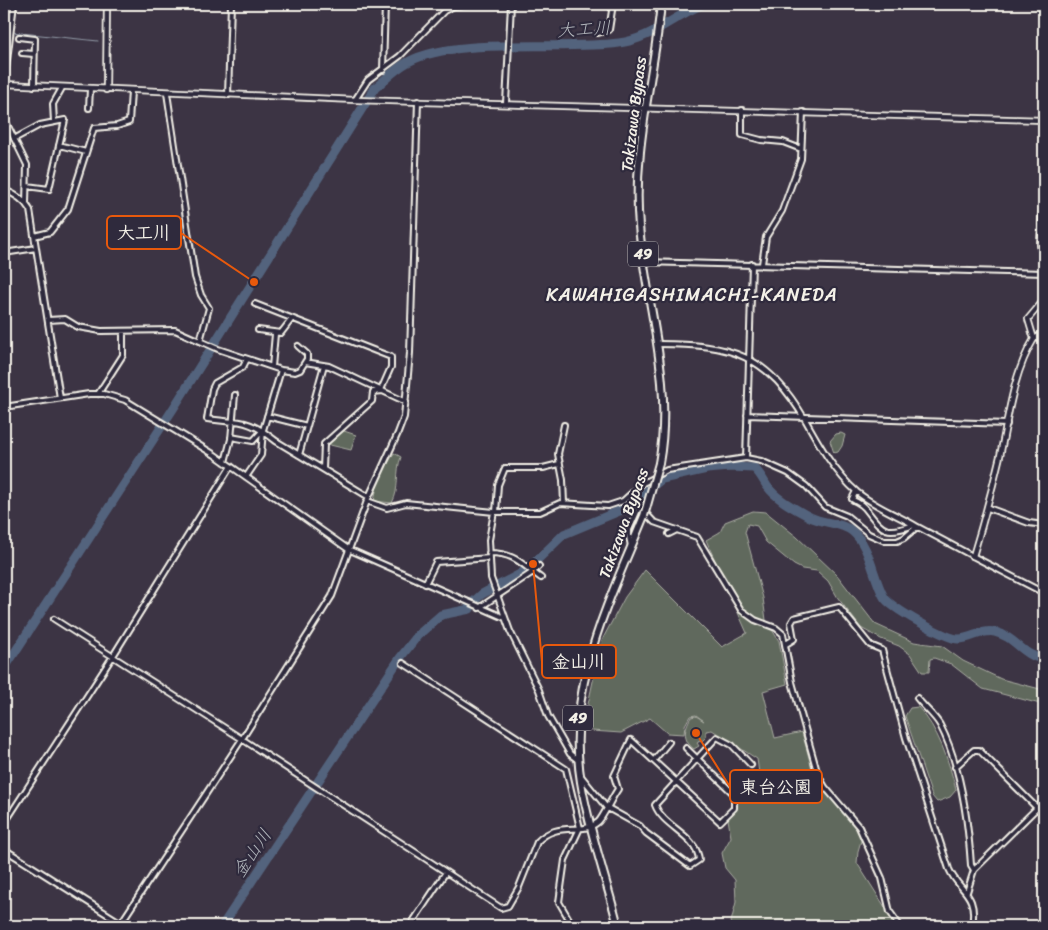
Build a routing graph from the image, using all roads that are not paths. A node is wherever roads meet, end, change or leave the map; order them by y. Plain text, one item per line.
1 (14, 4) edge
2 (107, 4) edge
3 (231, 4) edge
4 (384, 4) edge
5 (445, 4) edge
6 (471, 4) edge
7 (511, 4) edge
8 (613, 4) edge
9 (661, 4) edge
10 (449, 8) junction
11 (598, 34) dead end
12 (19, 37) dead end
13 (22, 53) dead end
14 (34, 54) junction
15 (382, 70) junction
16 (4, 84) edge
17 (34, 86) junction
18 (62, 88) junction
19 (90, 90) junction
20 (106, 90) junction
21 (131, 91) junction
22 (167, 93) junction
23 (228, 95) junction
24 (355, 100) junction
25 (418, 101) junction
26 (506, 103) junction
27 (646, 107) junction
28 (89, 108) dead end
29 (742, 110) junction
30 (803, 112) junction
31 (1044, 120) edge
32 (54, 122) junction
33 (14, 139) junction
34 (59, 145) junction
35 (801, 149) junction
36 (86, 152) junction
37 (1044, 177) edge
38 (27, 186) junction
39 (4, 190) edge
40 (26, 203) junction
41 (1043, 233) edge
42 (34, 236) junction
43 (36, 248) junction
44 (4, 253) edge
45 (644, 262) junction
46 (752, 264) junction
47 (762, 264) junction
48 (1044, 274) edge
49 (1044, 300) edge
50 (255, 304) dead end
51 (48, 320) junction
52 (291, 320) junction
53 (258, 330) dead end
54 (122, 331) junction
55 (1044, 333) edge
56 (275, 334) junction
57 (1034, 339) junction
58 (200, 341) junction
59 (658, 344) junction
60 (298, 346) dead end
61 (247, 359) junction
62 (749, 360) junction
63 (305, 362) junction
64 (324, 365) junction
65 (272, 367) junction
66 (281, 370) junction
67 (382, 391) junction
68 (98, 394) junction
69 (235, 395) dead end
70 (60, 398) junction
71 (406, 402) junction
72 (4, 407) edge
73 (747, 415) junction
74 (267, 416) junction
75 (803, 417) junction
76 (233, 422) junction
77 (1006, 424) junction
78 (564, 425) dead end
79 (306, 426) junction
80 (263, 430) junction
81 (231, 438) junction
82 (299, 455) junction
83 (746, 458) junction
84 (225, 462) junction
85 (559, 464) junction
86 (231, 466) junction
87 (323, 469) junction
88 (246, 477) junction
89 (856, 491) junction
90 (632, 494) junction
91 (368, 499) junction
92 (564, 503) junction
93 (640, 506) junction
94 (988, 508) junction
95 (495, 512) junction
96 (1044, 525) edge
97 (915, 526) junction
98 (677, 530) junction
99 (669, 534) dead end
100 (632, 546) junction
101 (348, 549) junction
102 (490, 556) junction
103 (973, 556) junction
104 (538, 566) dead end
105 (533, 572) junction
106 (541, 578) dead end
107 (425, 584) junction
108 (1044, 593) edge
109 (496, 594) junction
110 (479, 608) junction
111 (505, 618) junction
112 (54, 619) dead end
113 (786, 644) junction
114 (113, 656) junction
115 (403, 663) dead end
116 (917, 698) dead end
117 (242, 739) junction
118 (669, 742) dead end
119 (686, 748) dead end
120 (698, 759) junction
121 (654, 760) junction
122 (579, 761) junction
123 (751, 765) dead end
124 (954, 767) junction
125 (580, 774) junction
126 (675, 783) junction
127 (1044, 801) edge
128 (606, 807) junction
129 (1037, 808) junction
130 (1044, 815) edge
131 (4, 824) edge
132 (591, 826) junction
133 (580, 828) junction
134 (4, 849) edge
135 (974, 870) junction
136 (446, 872) junction
137 (967, 892) junction
138 (120, 925) edge
139 (126, 926) edge
140 (410, 926) edge
141 (574, 926) edge
142 (618, 926) edge
143 (900, 926) edge
144 (972, 926) edge

1 - 16 street
2 - 20 street
3 - 23 street
4 - 15 street
5 - 10 street
6 - 10 street
7 - 26 street
8 - 11 street
9 - 27 highway, Takizawa Bypass / 49
10 - 15 street
12 - 14 street
13 - 14 street
14 - 17 street
15 - 24 street
16 - 17 street
16 - 33 street
17 - 18 street
18 - 19 street
18 - 32 street
19 - 20 street
19 - 28 street
20 - 21 street
21 - 22 street
21 - 36 street
22 - 23 street
22 - 58 street
23 - 24 street
24 - 25 street
25 - 26 street
25 - 71 street
26 - 27 street
27 - 29 street
27 - 45 highway, Takizawa Bypass / 49
29 - 30 street
29 - 35 street
30 - 31 street
30 - 35 street
32 - 33 street
32 - 34 street
33 - 38 street
34 - 36 street
34 - 38 street
35 - 47 street
36 - 42 street
37 - 41 street
38 - 40 street
39 - 40 street
40 - 42 street
41 - 48 street
42 - 43 street
43 - 44 street
43 - 51 street
45 - 46 street
45 - 59 highway, Takizawa Bypass / 49
46 - 47 street
46 - 62 street
47 - 48 street
49 - 57 street
50 - 52 street
51 - 54 street
51 - 70 street
52 - 56 street
52 - 67 street
53 - 56 street
54 - 58 street
54 - 68 street
55 - 57 street
56 - 65 street
57 - 77 street
58 - 61 street
59 - 62 street
59 - 100 highway, Takizawa Bypass / 49, bridge
60 - 63 street
61 - 65 street
61 - 76 street
62 - 73 street
62 - 75 street
63 - 64 street
63 - 66 street
64 - 67 street
64 - 79 street
65 - 66 street
66 - 74 street
67 - 71 street
67 - 87 street
68 - 70 street
68 - 84 street
69 - 76 street
70 - 72 street
71 - 91 street
73 - 75 street
73 - 83 street
74 - 79 street
74 - 80 street
75 - 77 street
75 - 89 street
76 - 80 street
76 - 81 street
77 - 94 street
78 - 85 street
79 - 82 street
80 - 81 street
80 - 82 street
80 - 88 street
81 - 84 street
82 - 87 street
83 - 90 street
83 - 97 street
84 - 86 street
85 - 92 street
85 - 95 street
86 - 88 street
86 - 114 street
87 - 91 street
88 - 101 street
89 - 97 street
89 - 97 street
90 - 92 street
90 - 93 street
91 - 95 street
91 - 101 street
92 - 95 street
93 - 98 street
93 - 100 street
94 - 96 street
94 - 103 street
95 - 102 street
97 - 103 street
98 - 99 street
98 - 113 street
100 - 122 highway, Takizawa Bypass / 49
101 - 107 street
101 - 117 street
102 - 105 street
102 - 107 street
102 - 109 street
103 - 108 street
104 - 105 street
105 - 106 street
105 - 109 street
107 - 110 street
109 - 110 street
109 - 111 street
110 - 111 street
111 - 122 street
112 - 114 street
113 - 137 street
113 - 143 street
114 - 117 street
114 - 131 street
115 - 133 street
116 - 124 street
117 - 136 street
117 - 138 street
118 - 121 street
119 - 120 street
120 - 123 street
120 - 126 street
120 - 126 street
121 - 126 street
121 - 128 street
122 - 125 highway, Takizawa Bypass / 49
124 - 129 street
124 - 135 street
125 - 128 street
125 - 132 highway, Takizawa Bypass / 49
126 - 128 street
127 - 129 street
128 - 132 street
129 - 130 street
129 - 135 street
132 - 133 street
132 - 142 highway, Takizawa Bypass / 49
133 - 136 street
133 - 141 street
134 - 138 street
135 - 137 street
136 - 140 street
137 - 144 street
138 - 139 street

